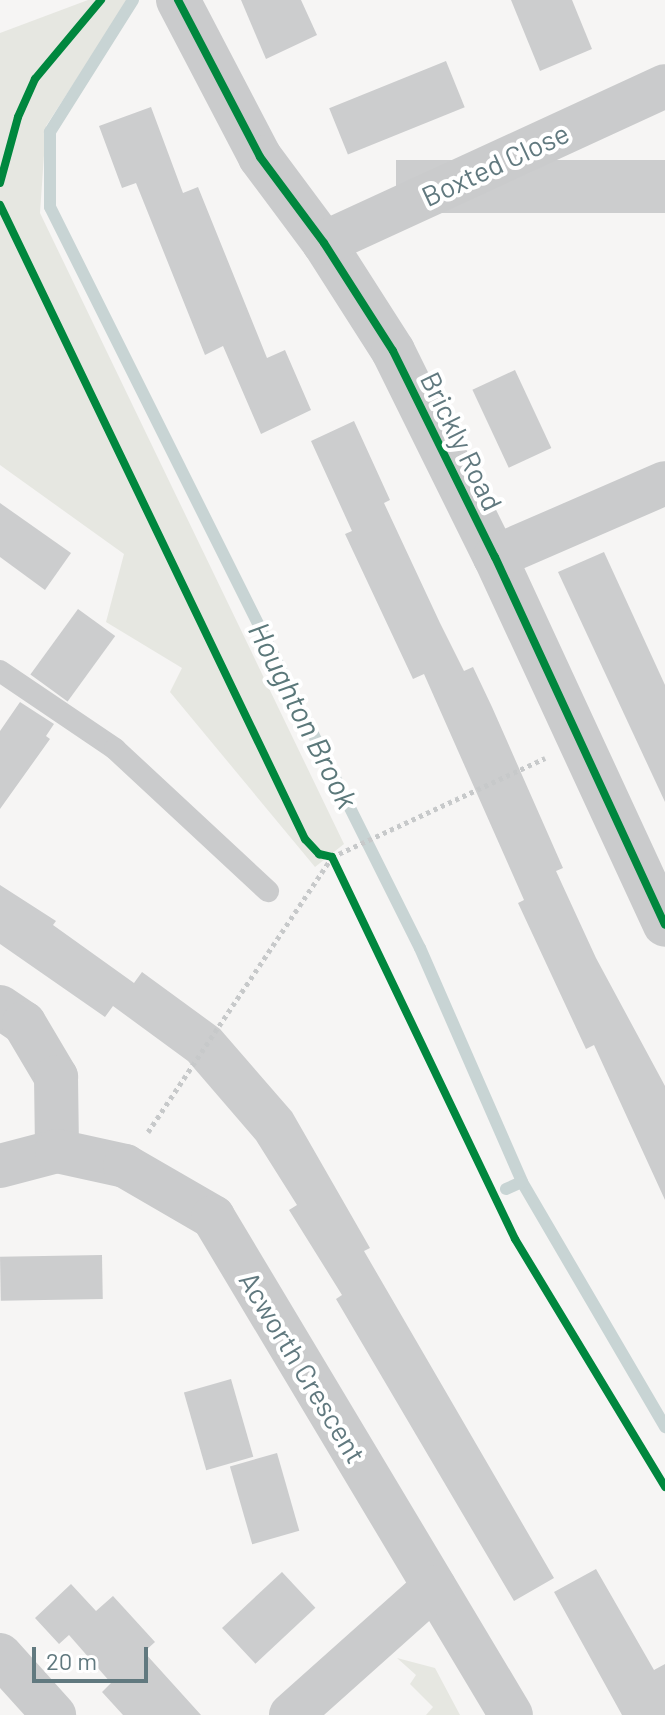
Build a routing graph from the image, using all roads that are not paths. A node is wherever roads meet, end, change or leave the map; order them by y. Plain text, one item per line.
1 (178, 0) edge
2 (665, 86) edge
3 (324, 243) junction
4 (665, 483) edge
5 (495, 557) junction
6 (0, 671) edge
7 (268, 891) dead end
8 (665, 925) edge
9 (0, 1007) edge
10 (57, 1151) junction
11 (0, 1166) edge
12 (434, 1587) junction
13 (0, 1655) edge
14 (54, 1715) edge
15 (291, 1715) edge
16 (511, 1715) edge

1 - 3 street, Brickly Road
2 - 3 street, Boxted Close
3 - 5 street, Brickly Road
4 - 5 street
5 - 8 street, Brickly Road
6 - 7 lane
9 - 10 street
10 - 11 street, Acworth Crescent
10 - 12 street, Acworth Crescent
12 - 15 street
12 - 16 street, Acworth Crescent
13 - 14 street

